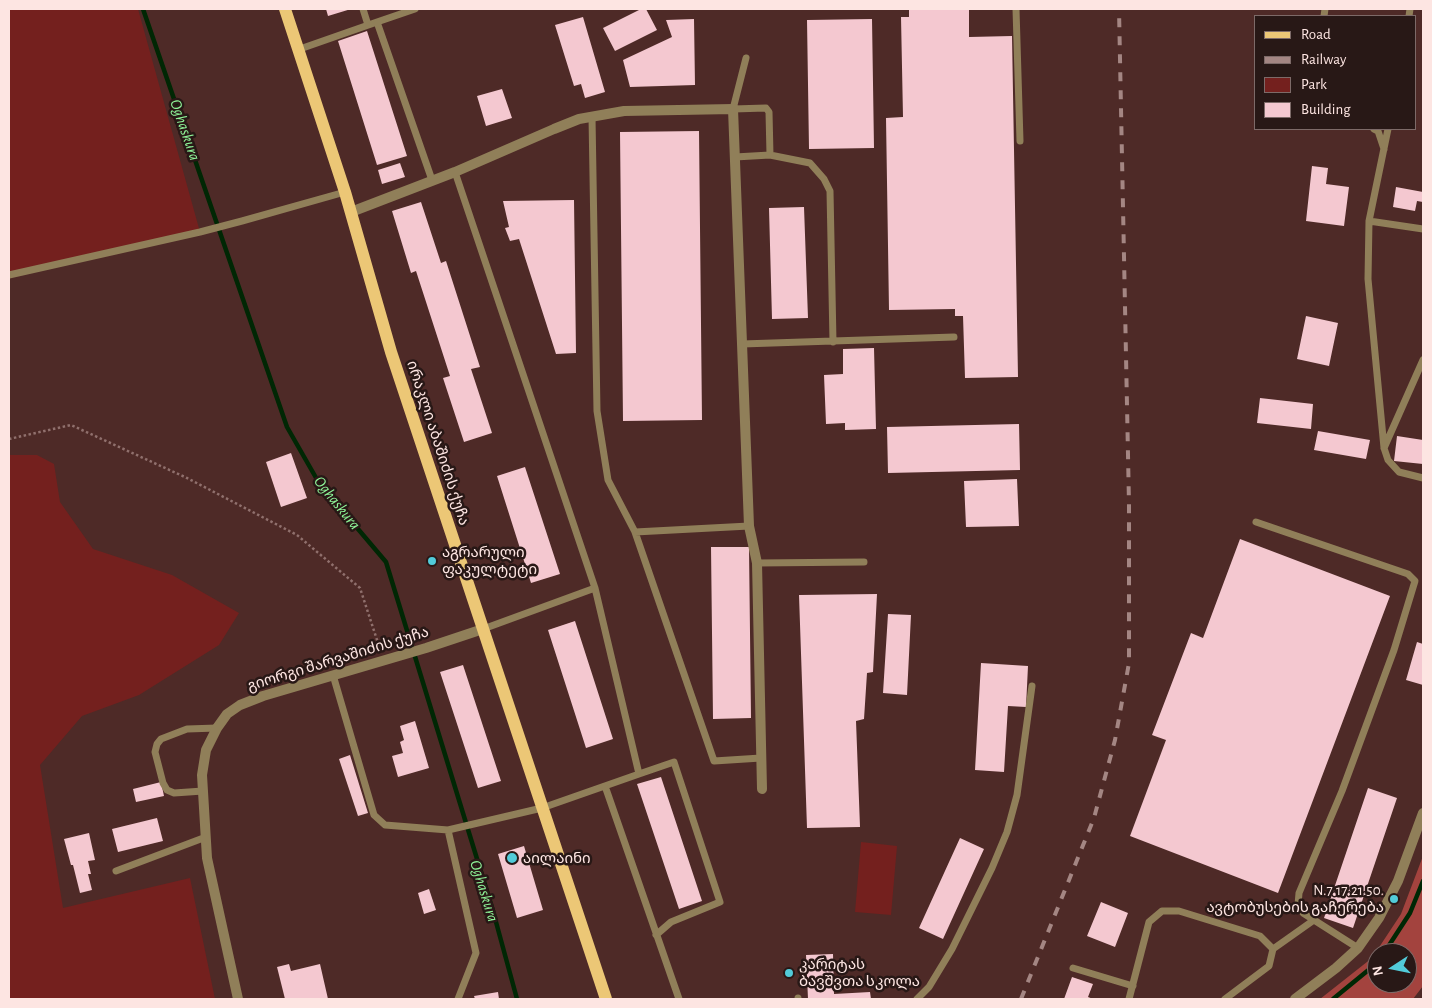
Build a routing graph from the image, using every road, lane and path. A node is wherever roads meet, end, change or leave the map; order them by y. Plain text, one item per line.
1 (285, 9) edge
2 (363, 9) edge
3 (415, 9) edge
4 (1016, 9) edge
5 (377, 22) junction
6 (368, 25) junction
7 (297, 50) junction
8 (746, 58) dead end
9 (733, 109) junction
10 (592, 117) junction
11 (1376, 130) edge
12 (1388, 130) edge
13 (1020, 141) dead end
14 (1384, 149) junction
15 (770, 155) junction
16 (735, 157) junction
17 (455, 172) junction
18 (432, 180) junction
19 (345, 192) junction
20 (351, 212) junction
21 (1369, 221) junction
22 (1423, 229) edge
23 (9, 275) edge
24 (954, 337) dead end
25 (833, 342) junction
26 (742, 344) junction
27 (1423, 360) edge
28 (9, 439) edge
29 (1384, 448) junction
30 (1423, 478) edge
31 (1256, 522) dead end
32 (749, 526) junction
33 (635, 532) junction
34 (864, 562) dead end
35 (757, 563) junction
36 (595, 588) junction
37 (483, 629) junction
38 (384, 660) junction
39 (333, 675) junction
40 (1032, 686) dead end
41 (217, 728) junction
42 (761, 758) junction
43 (639, 774) junction
44 (605, 786) junction
45 (762, 789) dead end
46 (203, 791) junction
47 (542, 808) junction
48 (1423, 813) edge
49 (448, 830) junction
50 (206, 837) junction
51 (116, 871) dead end
52 (1314, 920) junction
53 (656, 935) junction
54 (1358, 948) junction
55 (1273, 949) junction
56 (1073, 968) dead end
57 (1133, 986) junction
58 (238, 999) edge
59 (458, 999) edge
60 (606, 999) edge
61 (679, 999) edge
62 (917, 999) edge
63 (1129, 999) edge
64 (1225, 999) edge
65 (1295, 999) edge

1 - 7 main road, ირაკლი აბაშიძის ქუჩა
2 - 6 lane
3 - 5 lane
4 - 13 lane
5 - 6 lane
5 - 18 lane
6 - 7 lane
7 - 19 main road, ირაკლი აბაშიძის ქუჩა
8 - 9 lane
9 - 10 street
9 - 15 lane
9 - 16 street
10 - 17 street
10 - 33 lane
11 - 14 lane
12 - 14 lane
14 - 21 lane
15 - 16 lane
15 - 25 lane
16 - 26 street
17 - 18 street
17 - 36 lane
18 - 20 street
19 - 20 main road, ირაკლი აბაშიძის ქუჩა
19 - 23 lane
20 - 37 main road, ირაკლი აბაშიძის ქუჩა
21 - 22 lane
21 - 29 lane
24 - 25 lane
25 - 26 lane
26 - 32 street
27 - 29 lane
28 - 38 path
29 - 30 lane
31 - 52 lane
32 - 33 lane
32 - 35 street
33 - 42 lane
34 - 35 lane
35 - 42 street
36 - 37 lane
36 - 43 lane
37 - 38 street, გიორგი შარვაშიძის ქუჩა
37 - 47 main road, ირაკლი აბაშიძის ქუჩა
38 - 39 street, გიორგი შარვაშიძის ქუჩა
39 - 41 street, გიორგი შარვაშიძის ქუჩა
39 - 49 lane
40 - 62 lane
41 - 46 street, გიორგი შარვაშიძის ქუჩა
41 - 46 lane
42 - 45 street
43 - 44 lane
43 - 53 lane
44 - 47 lane
44 - 53 lane
46 - 50 street, გიორგი შარვაშიძის ქუჩა
47 - 49 lane
47 - 60 main road, ირაკლი აბაშიძის ქუჩა
48 - 54 street
49 - 59 lane
50 - 51 lane
50 - 58 street, გიორგი შარვაშიძის ქუჩა
52 - 54 lane
52 - 55 lane
53 - 61 lane
54 - 65 street
55 - 57 lane
55 - 64 lane
56 - 57 lane
57 - 63 lane

